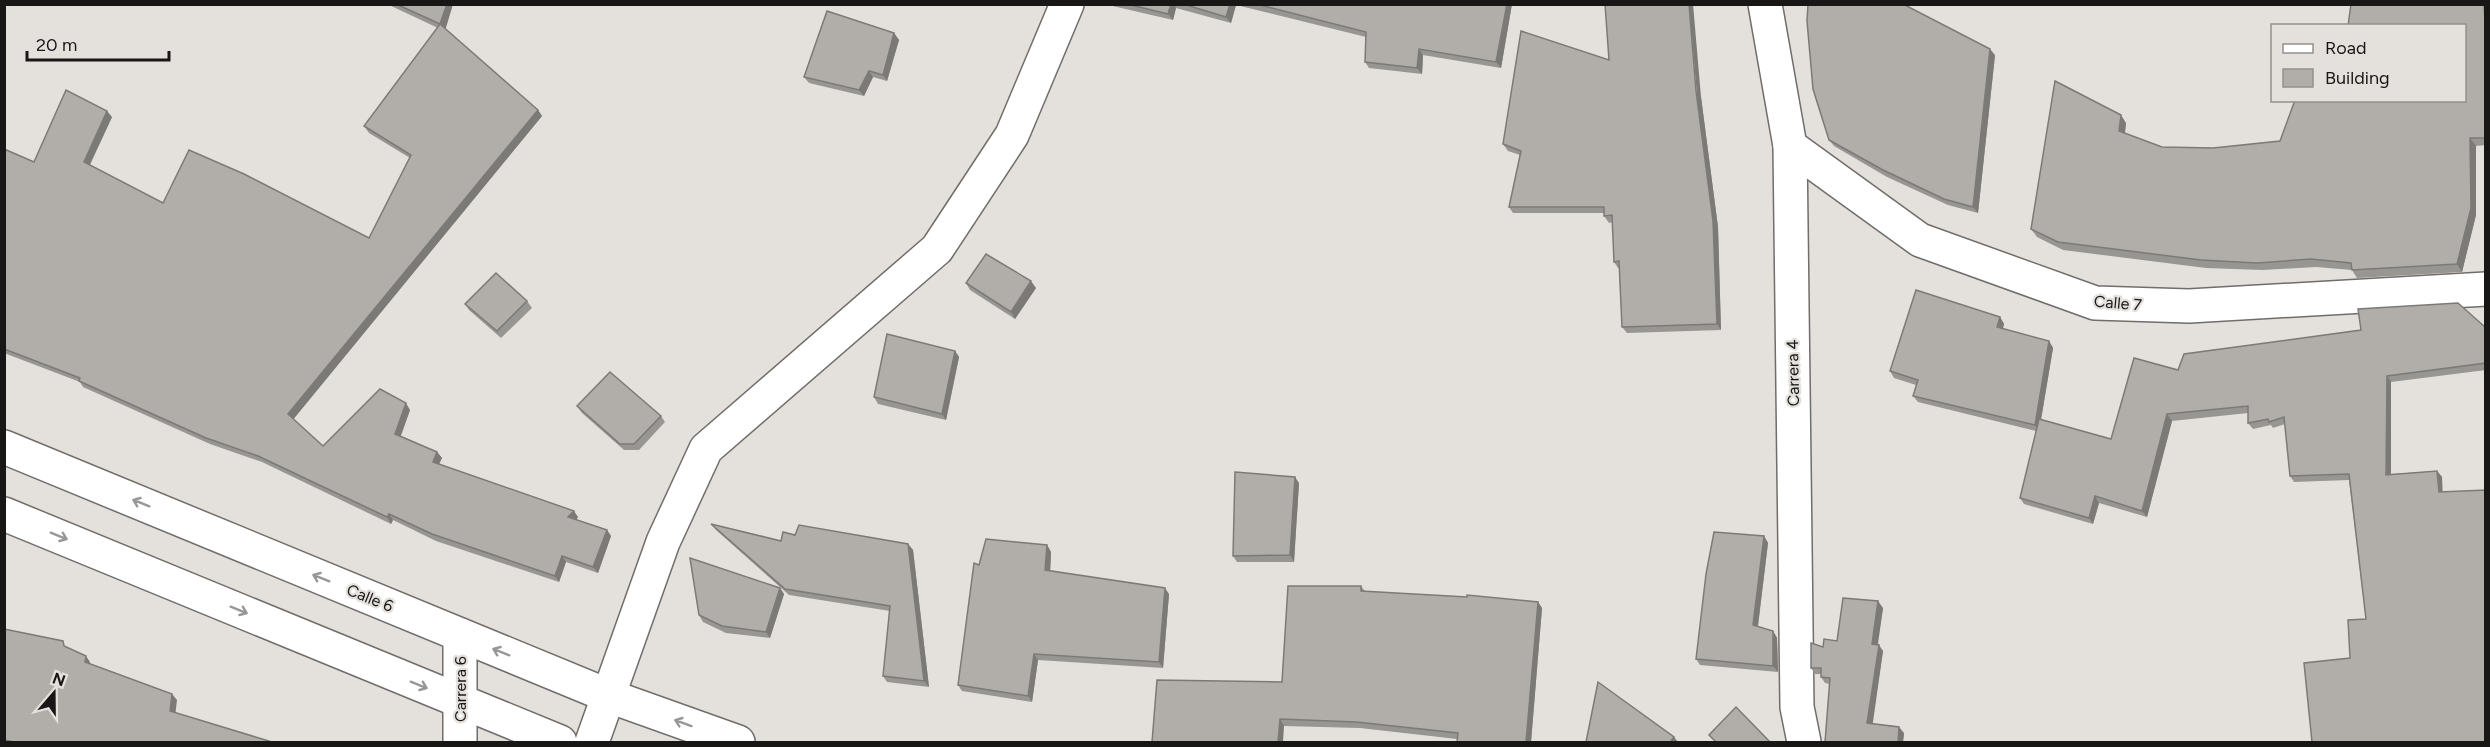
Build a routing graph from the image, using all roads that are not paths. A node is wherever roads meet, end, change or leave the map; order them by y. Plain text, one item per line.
1 (1067, 4) edge
2 (1765, 4) edge
3 (1790, 146) junction
4 (2486, 289) edge
5 (4, 447) edge
6 (4, 514) edge
7 (460, 635) junction
8 (609, 696) junction
9 (460, 702) junction
10 (460, 742) edge
11 (560, 742) edge
12 (592, 742) edge
13 (738, 742) edge
14 (1804, 742) edge

1 - 8 street
2 - 3 street, Carrera 4
3 - 4 street, Calle 7
3 - 14 street, Carrera 4
7 -> 5 street, Calle 6
6 -> 9 street
8 -> 7 street, Calle 6
7 - 9 street, Carrera 6
8 - 12 street
13 -> 8 street, Calle 6
9 - 10 street, Carrera 6
9 - 11 street

